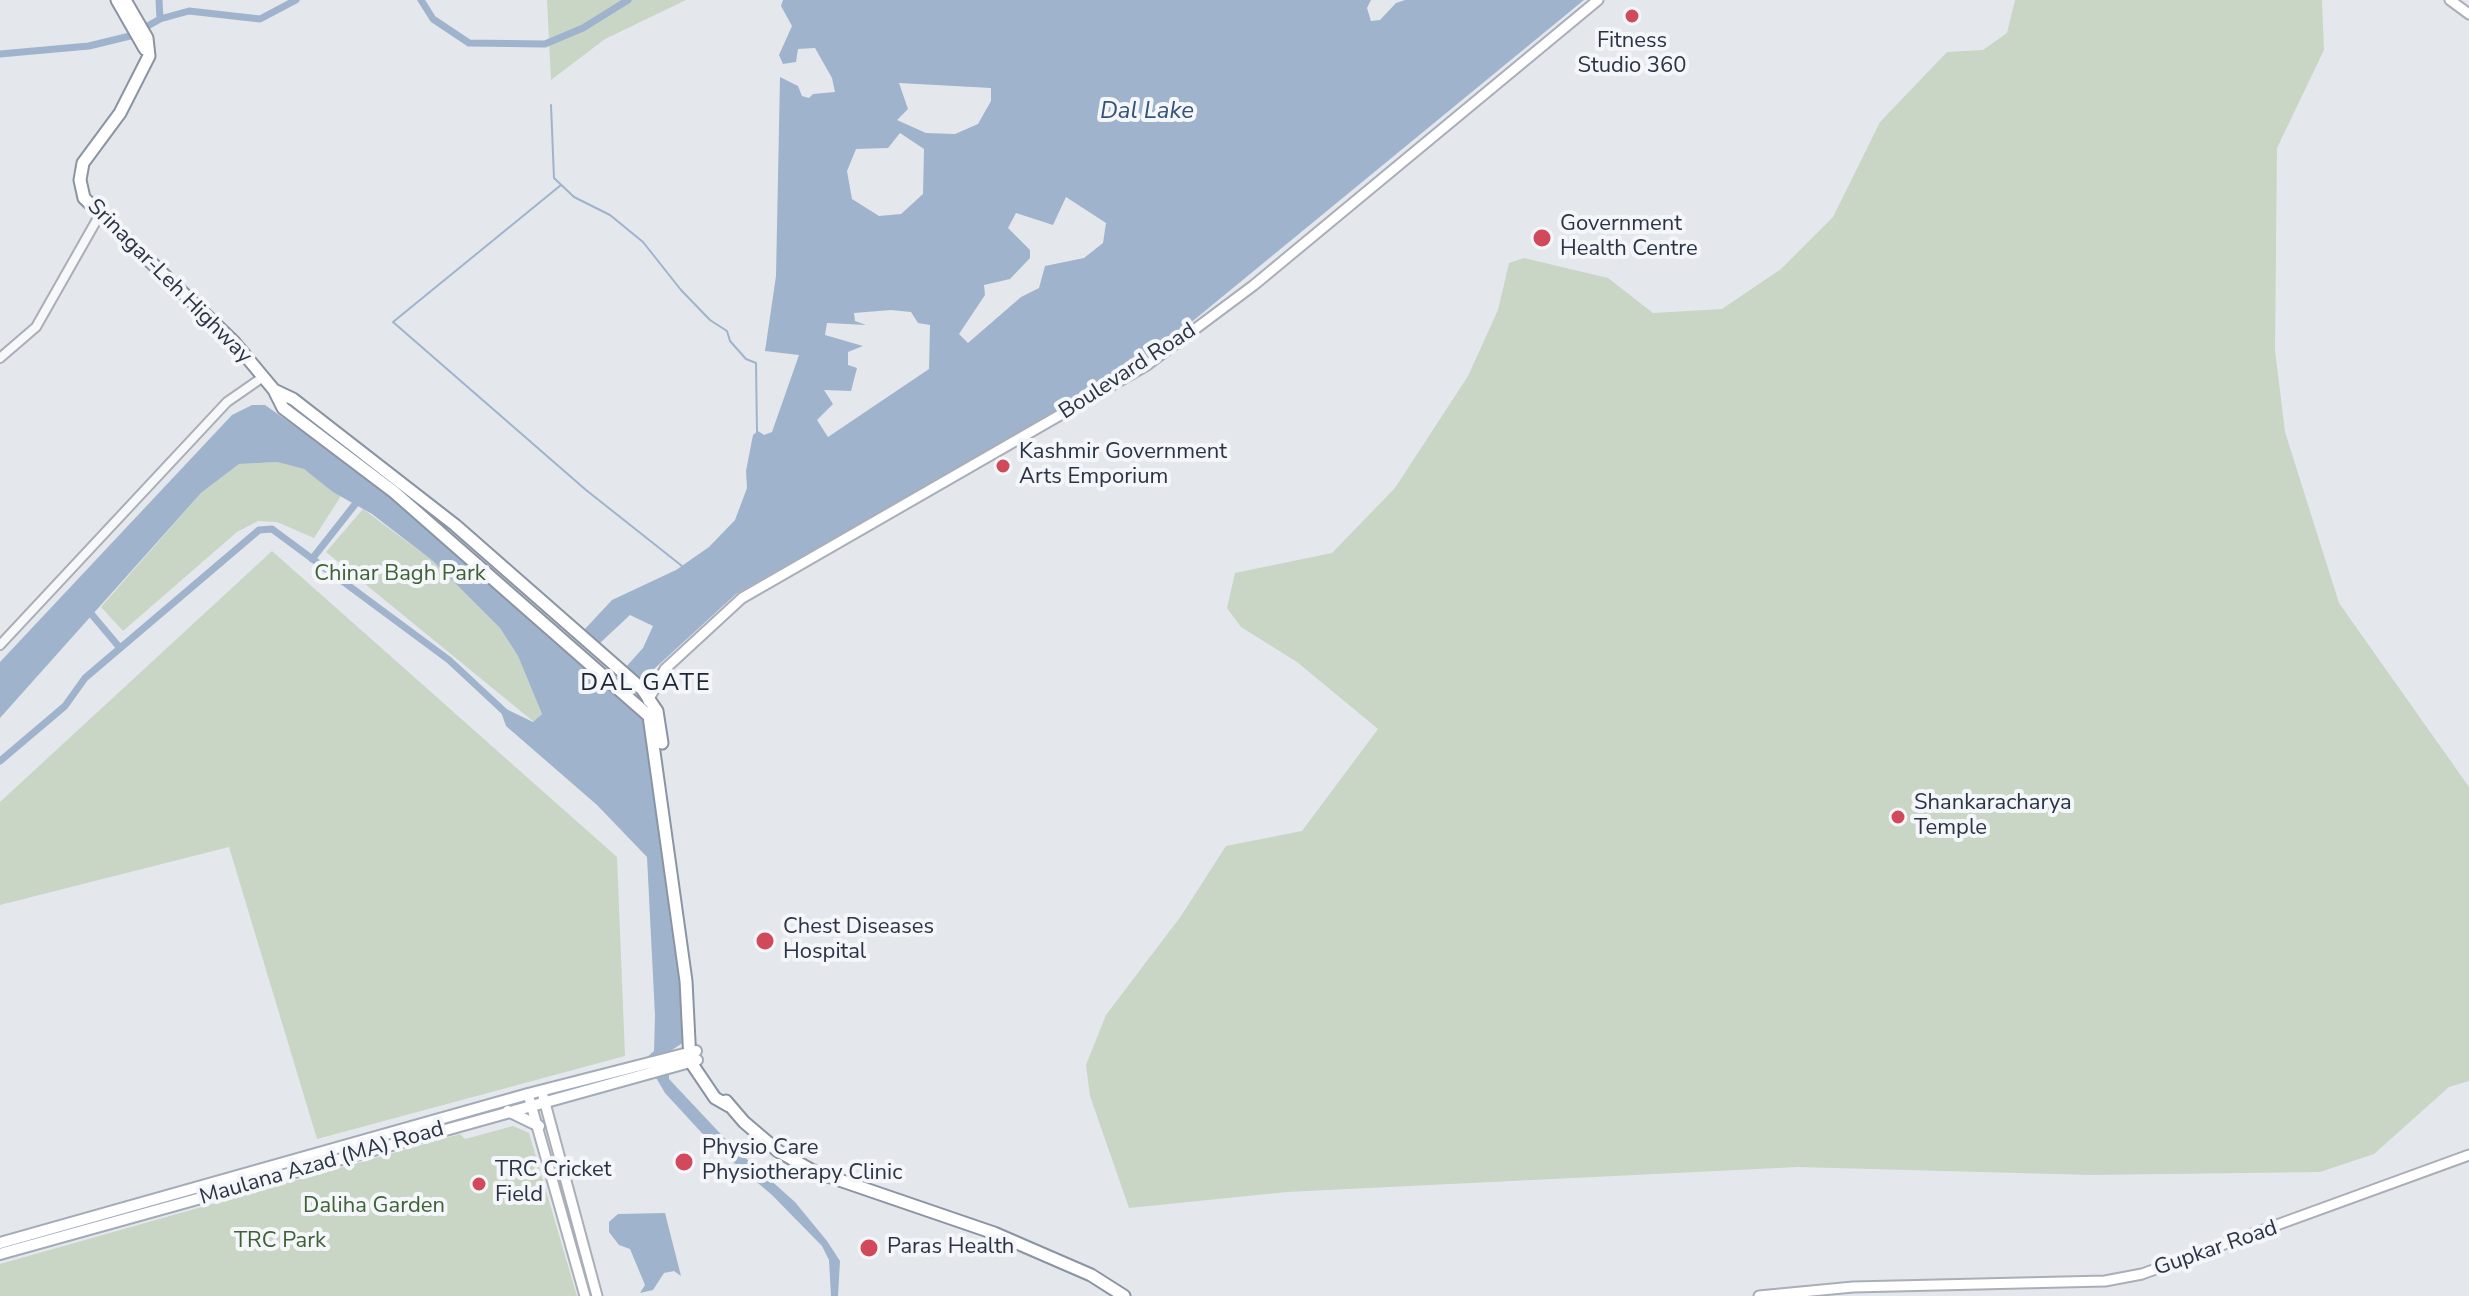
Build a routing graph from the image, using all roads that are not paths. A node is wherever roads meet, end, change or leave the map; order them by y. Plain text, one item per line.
1 (117, 0) edge
2 (125, 0) edge
3 (1598, 0) edge
4 (2450, 0) edge
5 (2469, 14) edge
6 (146, 45) junction
7 (99, 216) junction
8 (0, 358) edge
9 (263, 377) junction
10 (274, 390) junction
11 (525, 587) junction
12 (516, 596) junction
13 (0, 645) edge
14 (646, 693) junction
15 (645, 712) junction
16 (686, 949) junction
17 (689, 1057) junction
18 (543, 1096) junction
19 (530, 1099) junction
20 (508, 1111) junction
21 (539, 1126) junction
22 (2469, 1155) edge
23 (573, 1215) junction
24 (561, 1218) junction
25 (572, 1230) junction
26 (0, 1243) edge
27 (0, 1254) edge
28 (585, 1296) edge
29 (595, 1296) edge
30 (1124, 1296) edge
31 (1759, 1296) edge

1 - 6 highway
2 - 6 highway
3 - 14 main road, Boulevard Road
4 - 5 main road
6 - 7 highway, Srinagar-Leh Highway
7 - 8 street
7 - 9 highway, Srinagar-Leh Highway
9 - 10 highway, Srinagar-Leh Highway
9 - 13 street
10 - 11 highway
10 - 12 highway, Srinagar-Leh Highway
11 - 12 highway
11 - 14 highway
12 - 15 highway, Srinagar-Leh Highway
14 - 15 main road, Boulevard Road
14 - 16 highway
15 - 16 highway
16 - 17 highway
17 - 18 main road, Maulana Azad (MA) Road
17 - 30 highway
18 - 19 main road, Maulana Azad (MA) Road
18 - 23 main road
19 - 20 main road, Maulana Azad (MA) Road
19 - 21 main road
19 - 26 main road, Maulana Azad (MA) Road
20 - 21 main road
20 - 27 main road, Maulana Azad (MA) Road
21 - 24 main road
22 - 31 main road, Gupkar Road
23 - 25 main road
23 - 29 main road
24 - 25 main road
24 - 28 main road
25 - 29 main road

